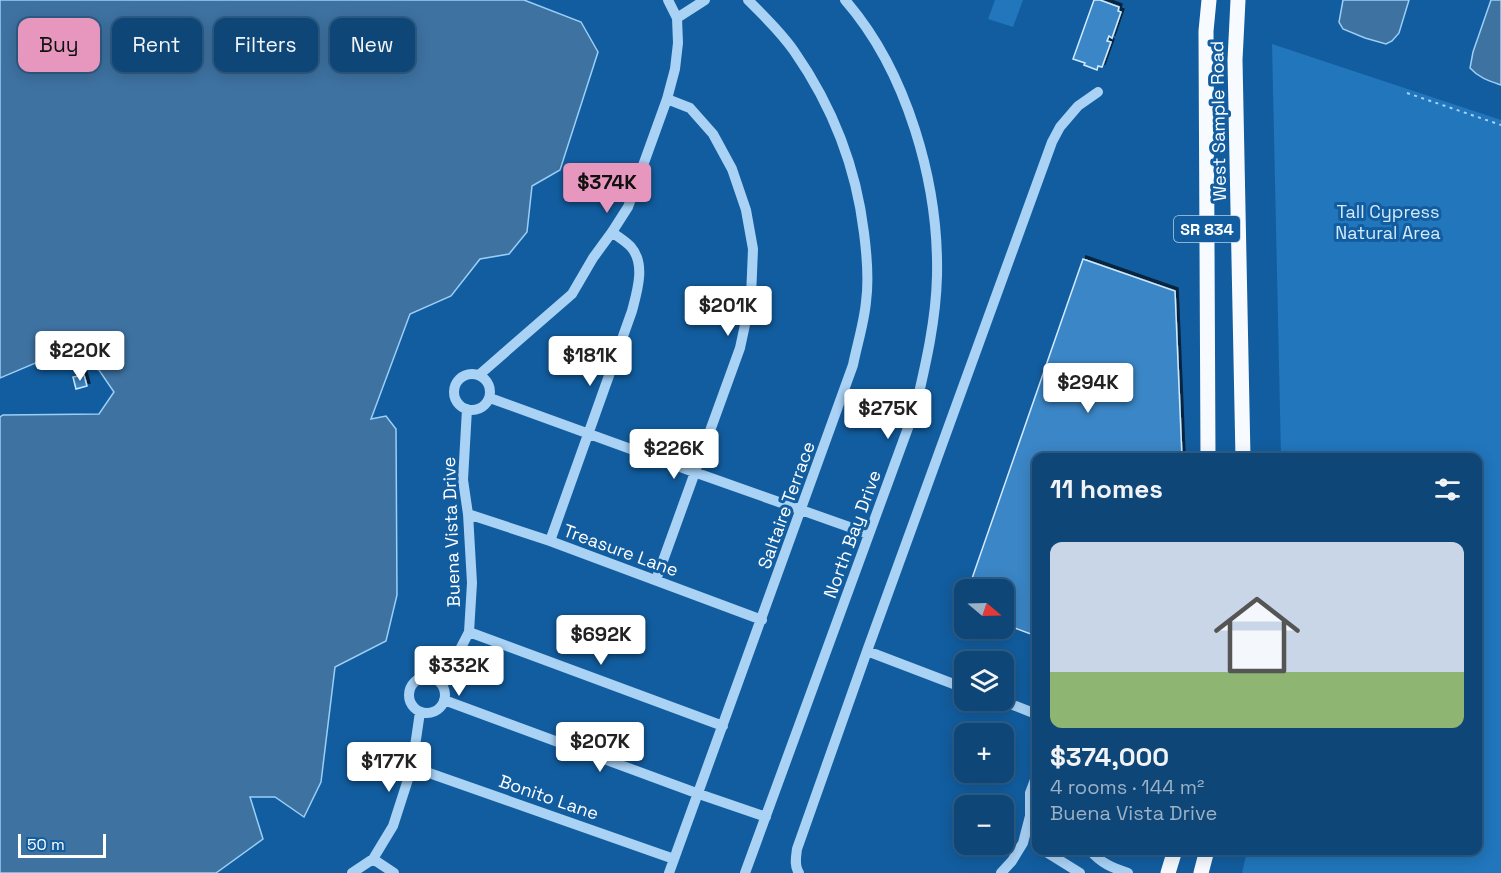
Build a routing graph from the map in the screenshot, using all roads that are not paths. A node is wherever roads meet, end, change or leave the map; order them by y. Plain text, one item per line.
1 (668, 0) edge
2 (705, 0) edge
3 (748, 0) edge
4 (845, 0) edge
5 (1209, 0) edge
6 (1238, 0) edge
7 (677, 18) junction
8 (1098, 92) dead end
9 (668, 99) junction
10 (612, 232) junction
11 (479, 375) junction
12 (490, 398) junction
13 (467, 409) junction
14 (588, 433) junction
15 (1208, 453) edge
16 (1243, 453) edge
17 (694, 472) junction
18 (801, 510) junction
19 (468, 514) junction
20 (869, 534) junction
21 (550, 541) junction
22 (656, 580) junction
23 (762, 620) junction
24 (469, 632) junction
25 (867, 651) junction
26 (440, 682) junction
27 (954, 684) edge
28 (444, 700) junction
29 (1014, 705) edge
30 (420, 712) junction
31 (1032, 712) edge
32 (723, 726) junction
33 (412, 767) junction
34 (1032, 788) edge
35 (699, 794) junction
36 (1032, 806) edge
37 (766, 817) junction
38 (1032, 823) edge
39 (1023, 843) junction
40 (1032, 846) edge
41 (1051, 855) edge
42 (1094, 855) edge
43 (1173, 855) edge
44 (1206, 855) edge
45 (373, 859) junction
46 (674, 859) junction
47 (352, 873) edge
48 (394, 873) edge
49 (669, 873) edge
50 (745, 873) edge
51 (799, 873) edge
52 (1001, 873) edge
53 (1080, 873) edge
54 (1128, 873) edge
55 (1168, 873) edge
56 (1201, 873) edge

1 - 7 street
2 - 7 street
3 - 18 street, Saltaire Terrace
4 - 20 street, North Bay Drive
5 - 15 main road, West Sample Road / SR 834
6 - 16 main road, West Sample Road / SR 834
7 - 9 street
8 - 25 street
9 - 10 street
9 - 17 street
10 - 11 street
10 - 14 street
11 - 12 street
11 - 13 street
12 - 13 street
12 - 14 street
13 - 19 street, Buena Vista Drive
14 - 17 street
14 - 21 street
17 - 18 street
17 - 22 street
18 - 20 street
18 - 23 street, Saltaire Terrace
19 - 21 street, Treasure Lane
19 - 24 street, Buena Vista Drive
20 - 37 street, North Bay Drive
21 - 22 street, Treasure Lane
22 - 23 street, Treasure Lane
23 - 32 street, Saltaire Terrace
24 - 26 street, Buena Vista Drive
24 - 32 street
25 - 27 street
25 - 51 street
26 - 28 street
26 - 30 street
28 - 30 street
28 - 35 street
29 - 31 street
30 - 33 street
32 - 35 street, Saltaire Terrace
33 - 45 street
33 - 46 street, Bonito Lane
34 - 36 street
35 - 37 street
35 - 46 street, Saltaire Terrace
37 - 50 street, North Bay Drive
38 - 39 street
39 - 40 street
39 - 52 street
41 - 53 street
42 - 54 street
43 - 55 main road
44 - 56 main road
45 - 47 street
45 - 48 street
46 - 49 street, Saltaire Terrace

